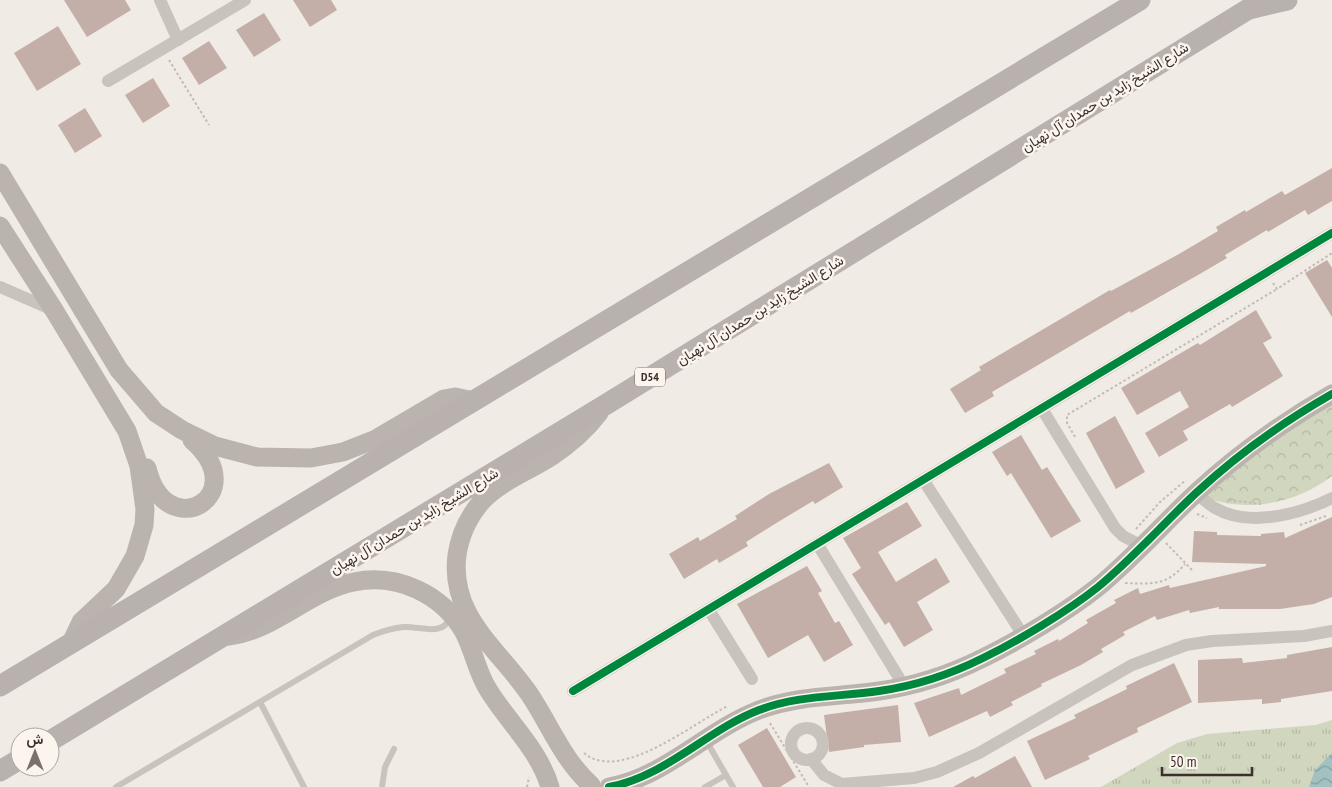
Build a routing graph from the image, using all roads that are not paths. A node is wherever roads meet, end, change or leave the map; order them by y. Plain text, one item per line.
1 (160, 0) edge
2 (245, 0) edge
3 (1140, 0) edge
4 (1287, 0) edge
5 (1256, 4) edge
6 (178, 40) junction
7 (108, 82) dead end
8 (0, 173) edge
9 (0, 226) edge
10 (1332, 233) edge
11 (0, 287) edge
12 (54, 310) junction
13 (1332, 394) edge
14 (474, 401) junction
15 (605, 404) junction
16 (1042, 409) junction
17 (182, 430) junction
18 (133, 444) junction
19 (924, 481) junction
20 (1196, 493) junction
21 (1332, 498) edge
22 (1139, 537) junction
23 (818, 545) junction
24 (709, 610) junction
25 (451, 615) junction
26 (1332, 631) edge
27 (1023, 635) junction
28 (223, 637) junction
29 (71, 643) junction
30 (752, 678) dead end
31 (0, 686) edge
32 (904, 686) junction
33 (573, 691) dead end
34 (260, 702) junction
35 (60, 736) edge
36 (705, 738) junction
37 (559, 745) junction
38 (394, 749) dead end
39 (532, 751) junction
40 (811, 759) dead end
41 (726, 775) junction
42 (645, 780) edge
43 (588, 786) edge
44 (116, 787) edge
45 (304, 787) edge
46 (382, 787) edge
47 (550, 787) edge
48 (610, 787) edge
49 (705, 787) edge
50 (733, 787) edge

1 - 6 street
2 - 6 street
3 - 14 main road
4 - 5 main road, شارع الشيخ زايد بن حمدان آل نهيان
5 - 15 main road, شارع الشيخ زايد بن حمدان آل نهيان / D54
6 - 7 street
8 - 17 street
9 - 12 street
10 - 16 street
11 - 12 street
12 - 18 street
13 - 20 street
14 - 17 street
14 - 29 main road
15 - 28 main road, شارع الشيخ زايد بن حمدان آل نهيان / D54
15 - 37 street
16 - 19 street
16 - 22 street
17 - 18 street
18 - 29 street
19 - 23 street
19 - 27 street
20 - 21 street
20 - 22 street
22 - 27 street
23 - 24 street
23 - 32 street
24 - 30 street
24 - 33 street
25 - 28 street
25 - 34 lane
25 - 39 street
26 - 40 street
27 - 32 street
28 - 35 main road, شارع الشيخ زايد بن حمدان آل نهيان / D54
29 - 31 main road
32 - 36 street
34 - 44 lane
34 - 45 lane
36 - 41 lane
36 - 42 street
37 - 39 street
37 - 43 street
38 - 46 lane
39 - 47 street
41 - 49 lane
41 - 50 lane
42 - 48 street

